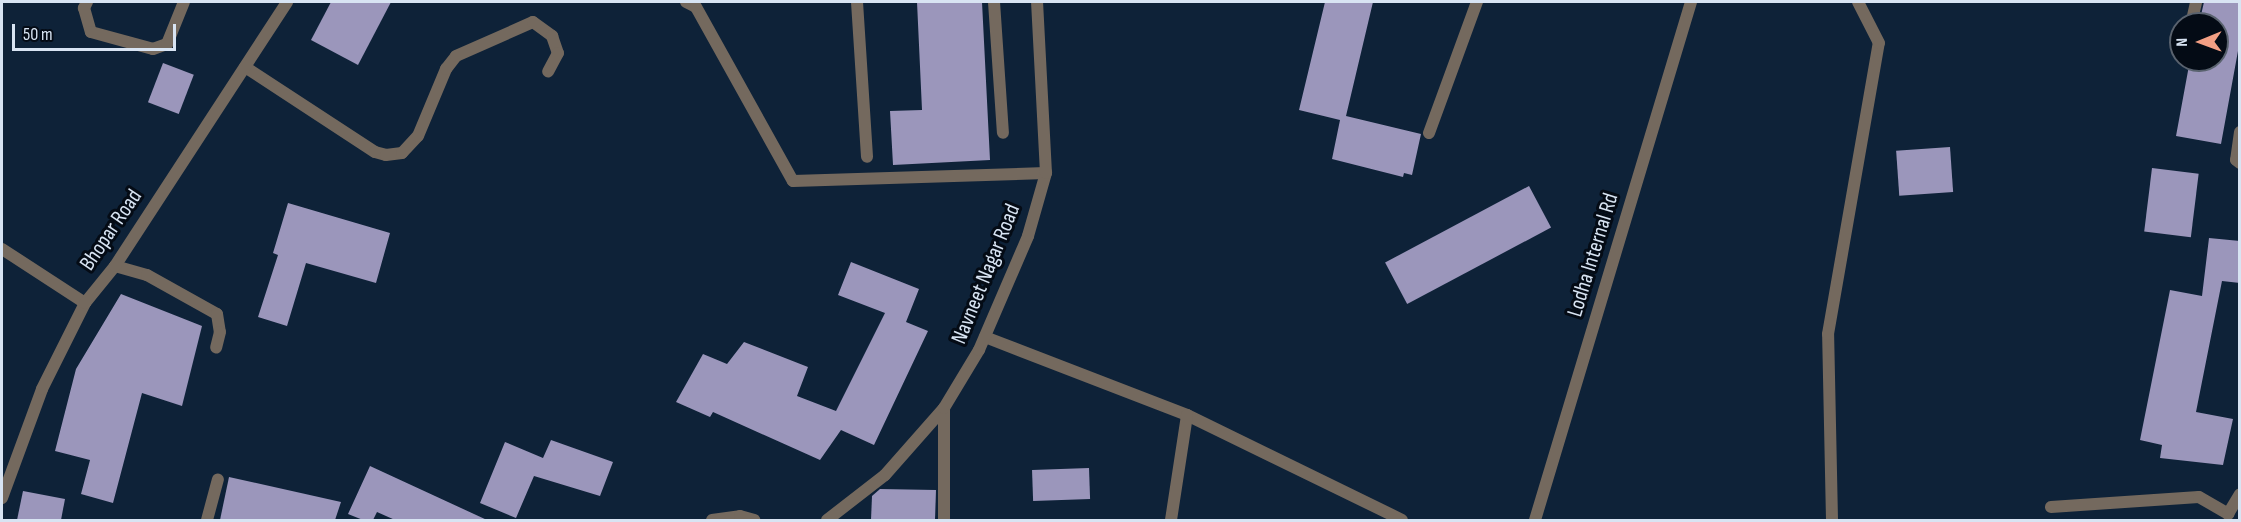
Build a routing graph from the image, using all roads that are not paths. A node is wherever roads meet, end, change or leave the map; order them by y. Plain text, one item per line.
1 (87, 2) edge
2 (184, 2) edge
3 (287, 2) edge
4 (686, 2) edge
5 (857, 2) edge
6 (994, 2) edge
7 (1037, 2) edge
8 (1477, 2) edge
9 (1692, 2) edge
10 (1858, 2) edge
11 (245, 67) junction
12 (548, 72) dead end
13 (2240, 132) edge
14 (1003, 133) dead end
15 (1428, 133) dead end
16 (867, 157) dead end
17 (2240, 164) edge
18 (1046, 172) junction
19 (2, 249) edge
20 (115, 266) junction
21 (85, 303) junction
22 (985, 337) junction
23 (216, 348) dead end
24 (944, 408) junction
25 (1187, 415) junction
26 (218, 479) dead end
27 (2240, 494) edge
28 (2, 498) edge
29 (2051, 507) dead end
30 (207, 520) edge
31 (712, 520) edge
32 (754, 520) edge
33 (827, 520) edge
34 (944, 520) edge
35 (1171, 520) edge
36 (1402, 520) edge
37 (1535, 520) edge
38 (1832, 520) edge

1 - 2 street
3 - 11 street, Bhopar Road
4 - 18 street
5 - 16 street
6 - 14 street
7 - 18 street, Navneet Nagar Road
8 - 15 street
9 - 37 street, Lodha Internal Rd
10 - 38 street
11 - 12 street
11 - 20 street, Bhopar Road
13 - 17 street
18 - 22 street, Navneet Nagar Road
19 - 21 street
20 - 21 street, Bhopar Road
20 - 23 street
21 - 28 street, Bhopar Road
22 - 24 street, Navneet Nagar Road
22 - 25 street
24 - 33 street, Navneet Nagar Road
24 - 34 street
25 - 35 street
25 - 36 street
26 - 30 street
27 - 29 street
31 - 32 street

